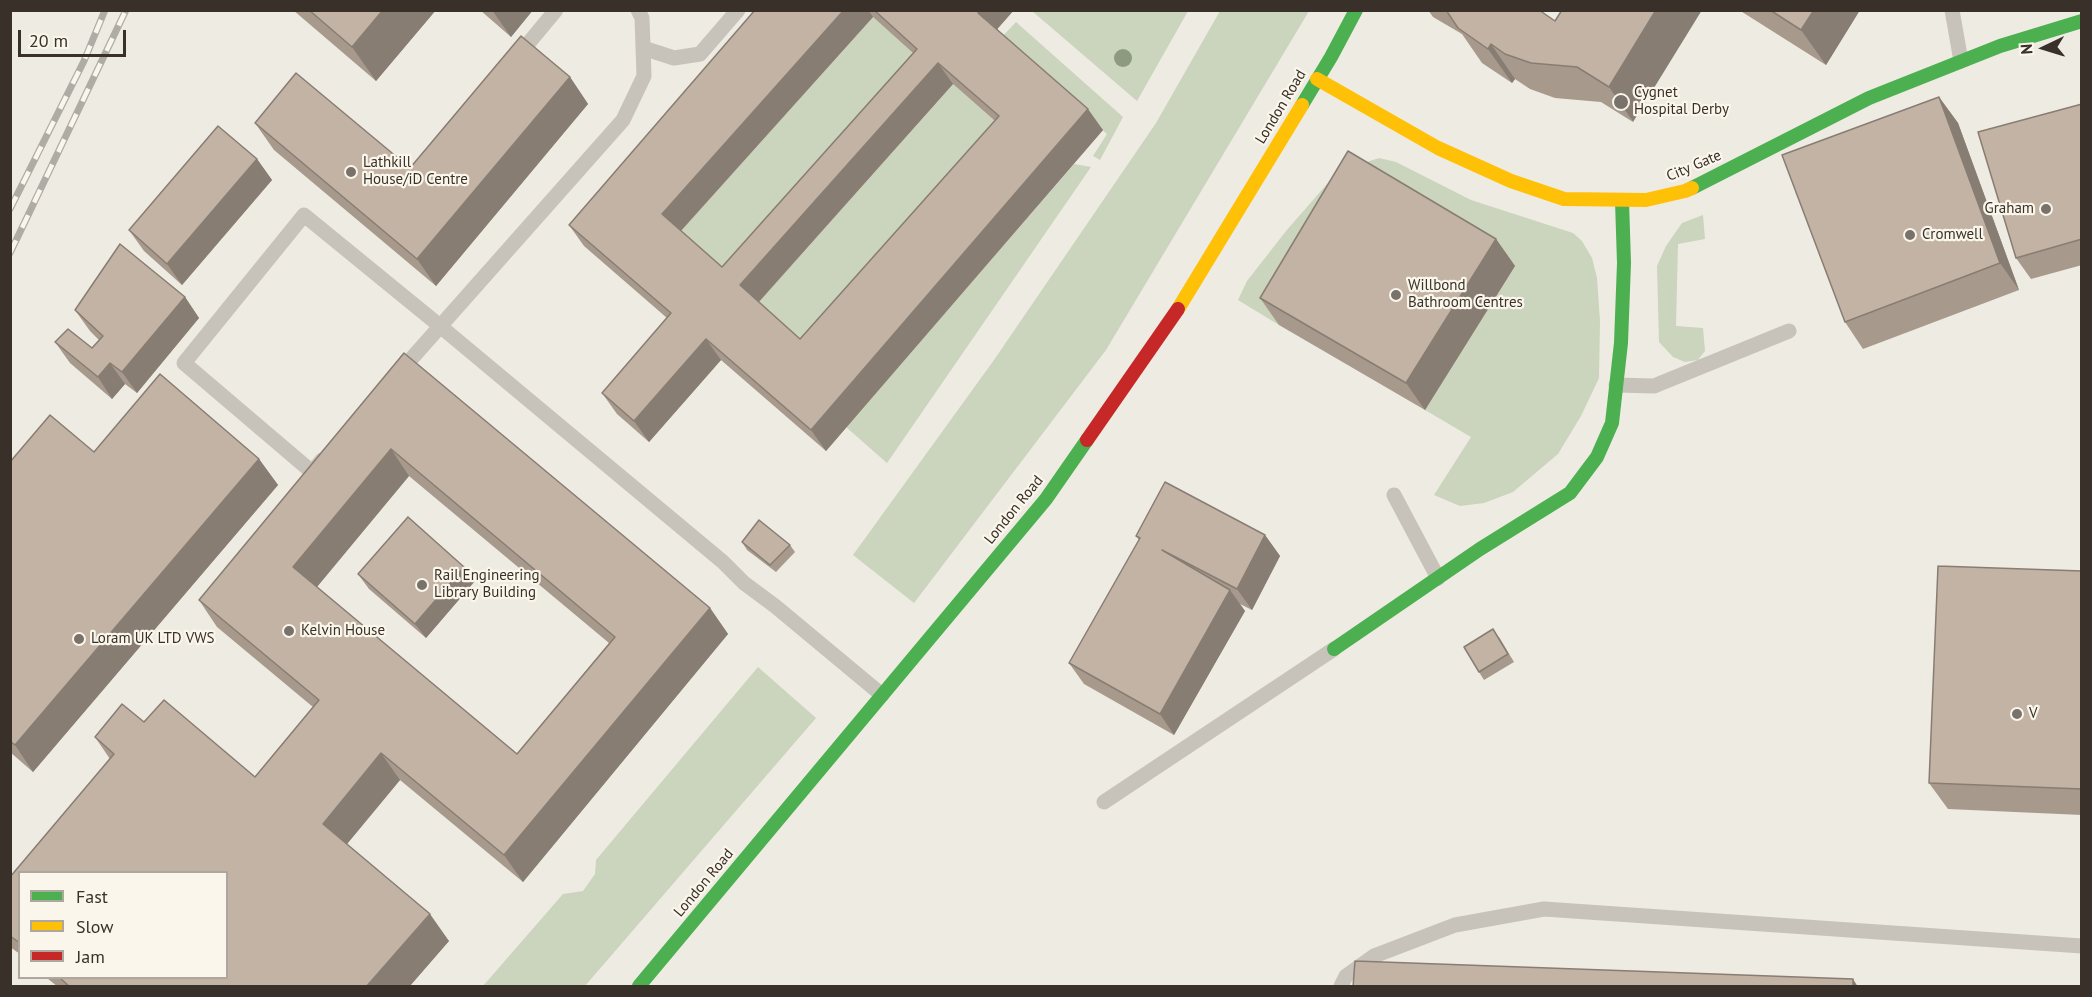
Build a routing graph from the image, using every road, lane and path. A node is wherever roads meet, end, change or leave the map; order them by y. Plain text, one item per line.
1 (556, 10) edge
2 (638, 10) edge
3 (738, 10) edge
4 (1356, 10) edge
5 (1952, 10) edge
6 (2082, 21) edge
7 (644, 48) junction
8 (1961, 61) junction
9 (513, 62) edge
10 (1317, 79) junction
11 (1622, 201) junction
12 (440, 326) junction
13 (1789, 331) dead end
14 (1616, 385) junction
15 (387, 386) edge
16 (334, 446) edge
17 (1394, 495) dead end
18 (1438, 578) junction
19 (1334, 649) joint
20 (882, 695) junction
21 (1104, 802) dead end
22 (2082, 946) edge
23 (639, 987) edge
24 (1341, 987) edge

1 - 9 lane
2 - 7 lane
3 - 7 lane
4 - 10 street, London Road
5 - 8 lane
6 - 8 street, City Gate
7 - 12 lane
8 - 11 street, City Gate
10 - 11 street, City Gate
10 - 20 street, London Road
11 - 14 street
12 - 15 lane
12 - 16 lane
12 - 20 lane
13 - 14 lane
14 - 18 street
17 - 18 lane
18 - 19 street
19 - 21 lane
20 - 23 street, London Road
22 - 24 lane

